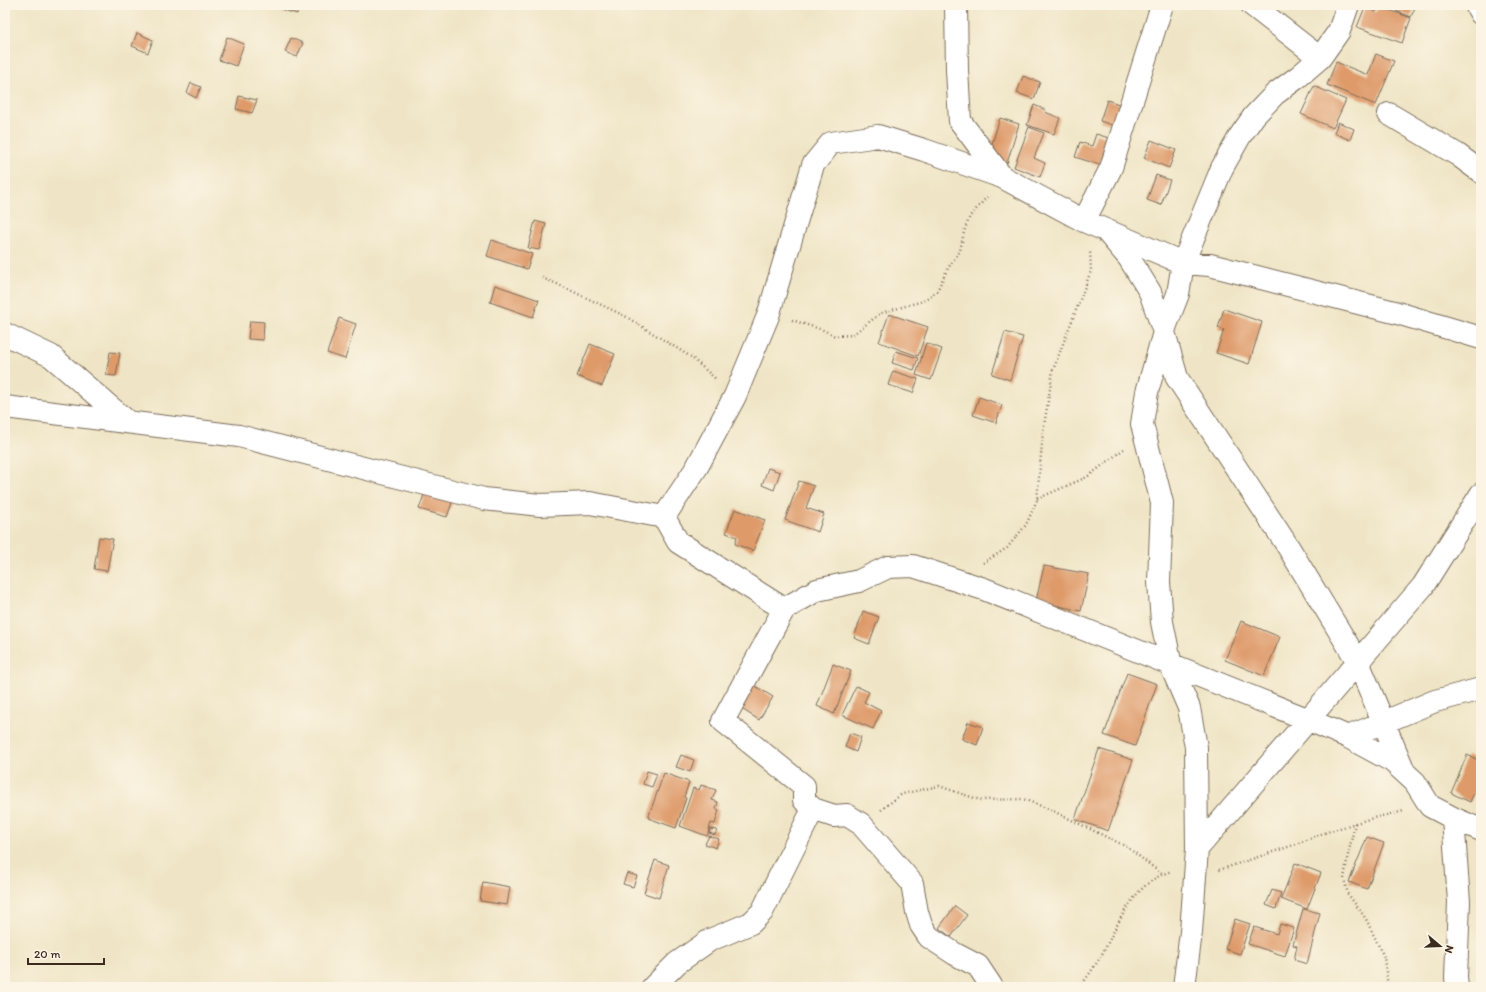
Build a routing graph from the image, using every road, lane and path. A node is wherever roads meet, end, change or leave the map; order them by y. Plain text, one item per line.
1 (956, 5) edge
2 (1162, 5) edge
3 (1252, 5) edge
4 (1348, 5) edge
5 (1476, 5) edge
6 (1481, 14) edge
7 (1320, 58) junction
8 (1389, 114) dead end
9 (1481, 172) edge
10 (1002, 177) junction
11 (1095, 224) junction
12 (1183, 263) junction
13 (542, 278) dead end
14 (768, 316) junction
15 (1164, 332) junction
16 (5, 334) edge
17 (1481, 338) edge
18 (735, 396) junction
19 (5, 408) edge
20 (128, 422) junction
21 (1142, 424) junction
22 (1481, 494) edge
23 (1037, 500) junction
24 (664, 517) junction
25 (952, 578) junction
26 (784, 610) junction
27 (1358, 662) junction
28 (1171, 666) junction
29 (1481, 689) edge
30 (1309, 720) junction
31 (1383, 722) junction
32 (1348, 737) junction
33 (1406, 774) junction
34 (1430, 806) junction
35 (813, 809) junction
36 (1453, 818) junction
37 (861, 824) junction
38 (1355, 824) junction
39 (1481, 830) edge
40 (1196, 864) junction
41 (1162, 874) junction
42 (653, 987) edge
43 (992, 987) edge
44 (1080, 987) edge
45 (1184, 987) edge
46 (1388, 987) edge
47 (1457, 987) edge

1 - 10 street
2 - 11 street
3 - 7 street
4 - 7 street
5 - 6 street
7 - 12 street
8 - 9 street
10 - 11 street
10 - 14 path
10 - 14 street
11 - 12 street
11 - 15 street
11 - 23 path
12 - 15 street
12 - 17 street
13 - 18 path
14 - 18 street
15 - 21 street
15 - 27 street
16 - 20 street
18 - 24 street
19 - 20 street
20 - 24 street
21 - 23 path
21 - 28 street
22 - 27 street
23 - 25 path
24 - 26 street
25 - 26 street
25 - 28 street
26 - 35 street
27 - 30 street
27 - 31 street
28 - 30 street
28 - 40 street
29 - 31 street
30 - 32 street
30 - 40 street
31 - 32 street
31 - 33 street
32 - 33 street
33 - 34 street
34 - 36 street
34 - 38 path
35 - 37 street
35 - 42 street
36 - 39 street
36 - 47 street
37 - 41 path
37 - 43 street
38 - 40 path
38 - 46 path
40 - 41 path
40 - 45 street
41 - 44 path

